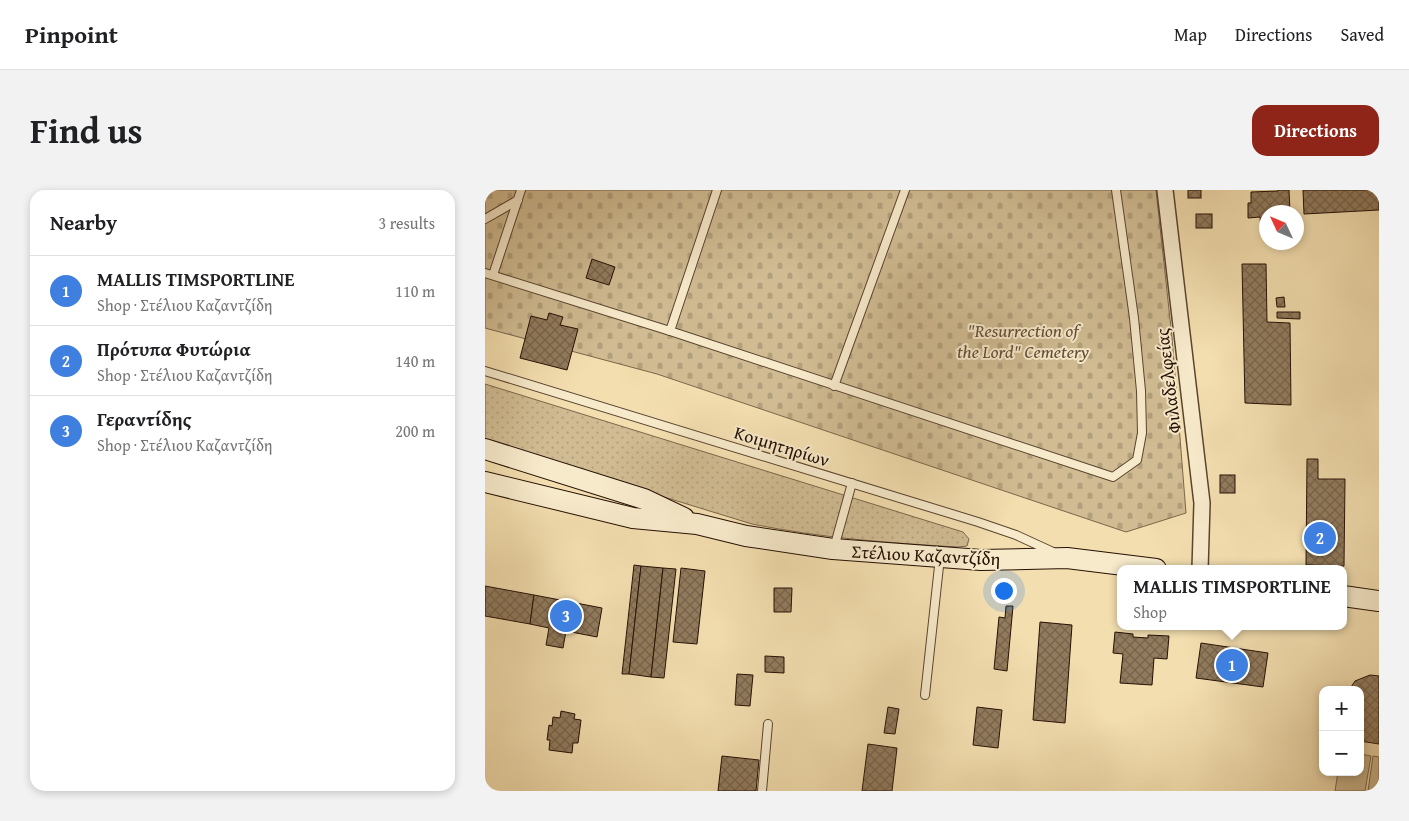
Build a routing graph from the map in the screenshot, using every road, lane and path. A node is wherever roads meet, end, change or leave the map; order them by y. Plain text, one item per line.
1 (521, 190) edge
2 (717, 190) edge
3 (905, 190) edge
4 (1117, 190) edge
5 (1165, 190) edge
6 (518, 200) junction
7 (485, 219) edge
8 (489, 274) edge
9 (670, 331) junction
10 (485, 371) edge
11 (834, 386) junction
12 (485, 449) edge
13 (485, 482) edge
14 (852, 483) junction
15 (697, 524) junction
16 (833, 550) junction
17 (940, 557) junction
18 (1067, 558) junction
19 (1124, 565) edge
20 (1201, 565) edge
21 (1347, 597) edge
22 (1379, 601) edge
23 (925, 695) dead end
24 (768, 724) dead end
25 (762, 791) edge

1 - 6 lane
2 - 9 lane
3 - 11 lane
4 - 11 lane
5 - 20 street, Φιλαδελφείας
6 - 7 lane
6 - 8 lane
8 - 9 lane
9 - 11 lane
10 - 14 lane, Κοιμητηρίων
12 - 15 main road, Στέλιου Καζαντζίδη
13 - 15 main road, Στέλιου Καζαντζίδη
14 - 16 lane
14 - 18 lane, Κοιμητηρίων
15 - 16 main road, Στέλιου Καζαντζίδη
16 - 17 main road, Στέλιου Καζαντζίδη
17 - 18 main road, Στέλιου Καζαντζίδη
17 - 23 lane
18 - 19 main road, Στέλιου Καζαντζίδη
21 - 22 main road
24 - 25 lane

